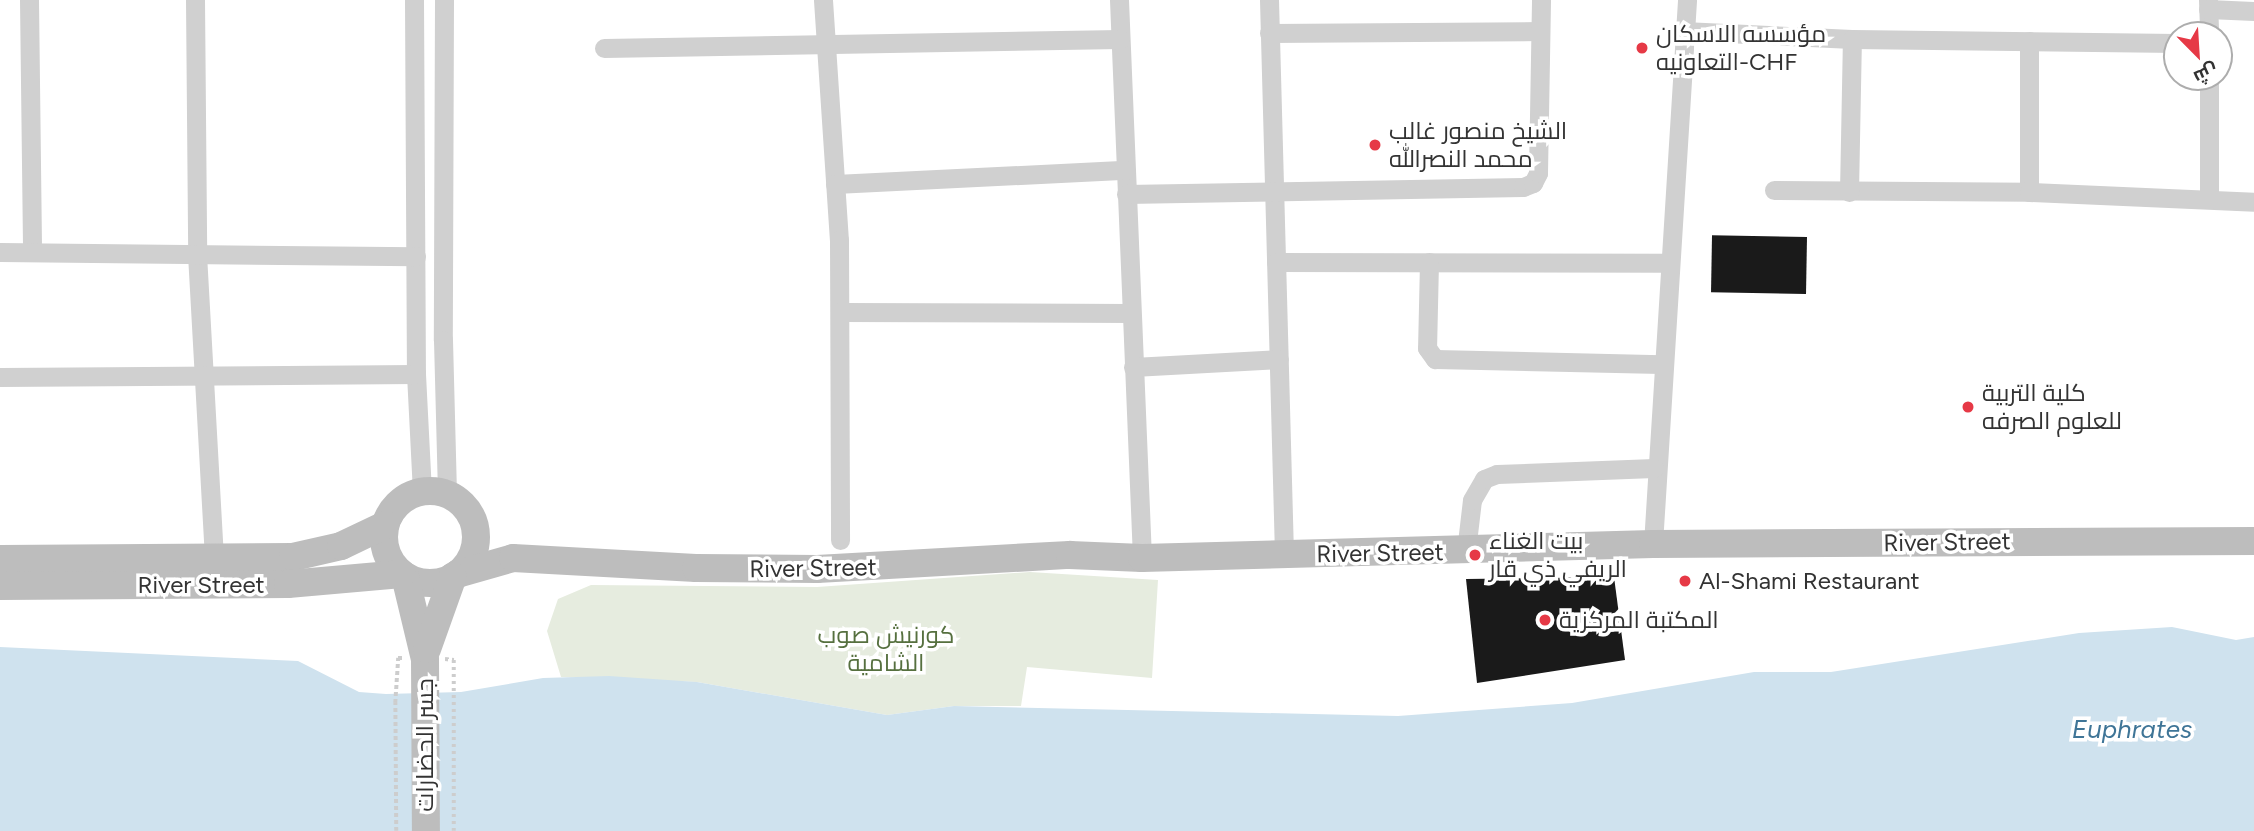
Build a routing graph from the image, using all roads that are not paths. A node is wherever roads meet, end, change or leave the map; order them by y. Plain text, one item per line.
1 (29, 0) edge
2 (195, 0) edge
3 (414, 0) edge
4 (444, 0) edge
5 (823, 0) edge
6 (1119, 0) edge
7 (1269, 0) edge
8 (1541, 0) edge
9 (1687, 0) edge
10 (2208, 5) edge
11 (2254, 11) edge
12 (1540, 31) junction
13 (1683, 31) junction
14 (1269, 33) junction
15 (1120, 39) junction
16 (1852, 39) junction
17 (825, 41) junction
18 (2029, 41) junction
19 (2163, 43) edge
20 (604, 48) dead end
21 (2209, 91) edge
22 (1126, 170) junction
23 (835, 184) junction
24 (1276, 189) junction
25 (1774, 190) dead end
26 (1849, 192) junction
27 (2029, 192) junction
28 (1126, 194) junction
29 (2209, 199) junction
30 (2254, 202) edge
31 (0, 252) edge
32 (32, 252) junction
33 (197, 254) junction
34 (416, 256) junction
35 (1276, 262) junction
36 (1429, 262) junction
37 (1668, 263) junction
38 (841, 312) junction
39 (1131, 313) junction
40 (1279, 359) junction
41 (1661, 364) junction
42 (1133, 367) junction
43 (416, 374) junction
44 (203, 375) junction
45 (0, 377) edge
46 (1654, 468) junction
47 (435, 493) junction
48 (472, 519) junction
49 (385, 525) junction
50 (2252, 538) edge
51 (840, 540) dead end
52 (1653, 544) junction
53 (1466, 551) junction
54 (1284, 555) junction
55 (214, 557) junction
56 (513, 558) junction
57 (1142, 558) junction
58 (0, 559) edge
59 (404, 575) junction
60 (455, 575) junction
61 (0, 586) edge
62 (411, 658) junction
63 (426, 831) edge

1 - 32 street
2 - 33 street
3 - 34 street
4 - 47 street
5 - 17 street
6 - 15 street
7 - 14 street
8 - 12 street
9 - 13 street
10 - 11 street
12 - 14 street
12 - 24 street
13 - 16 street
13 - 37 street
14 - 24 street
15 - 17 street
15 - 22 street
16 - 18 street
16 - 26 street
17 - 20 street
17 - 23 street
18 - 19 street
18 - 27 street
21 - 29 street
22 - 23 street
22 - 28 street
23 - 38 street
24 - 28 street
24 - 35 street
25 - 26 street
26 - 27 street
27 - 29 street
28 - 39 street
29 - 30 street
31 - 32 street
32 - 33 street
33 - 34 street
33 - 44 street
34 - 43 street
35 - 36 street
35 - 40 street
36 - 37 street
36 - 41 street
37 - 41 street
38 - 39 street
38 - 51 street
39 - 42 street
40 - 42 street
40 - 54 street
41 - 46 street
42 - 57 street
43 - 44 street
43 - 47 street
44 - 45 street
44 - 55 street
46 - 52 street
46 - 53 street
47 - 48 main road
47 - 49 main road
48 - 56 main road
48 - 60 main road
49 - 55 main road, River Street
49 - 59 main road
50 - 52 main road, River Street
52 - 53 main road, River Street
53 - 54 main road, River Street
54 - 57 main road, River Street
55 - 58 main road, River Street
56 - 57 main road, River Street
56 - 60 main road, River Street
59 - 60 main road
59 - 61 main road, River Street
59 - 62 main road
60 - 62 main road
62 - 63 main road, جسر الحضارات

